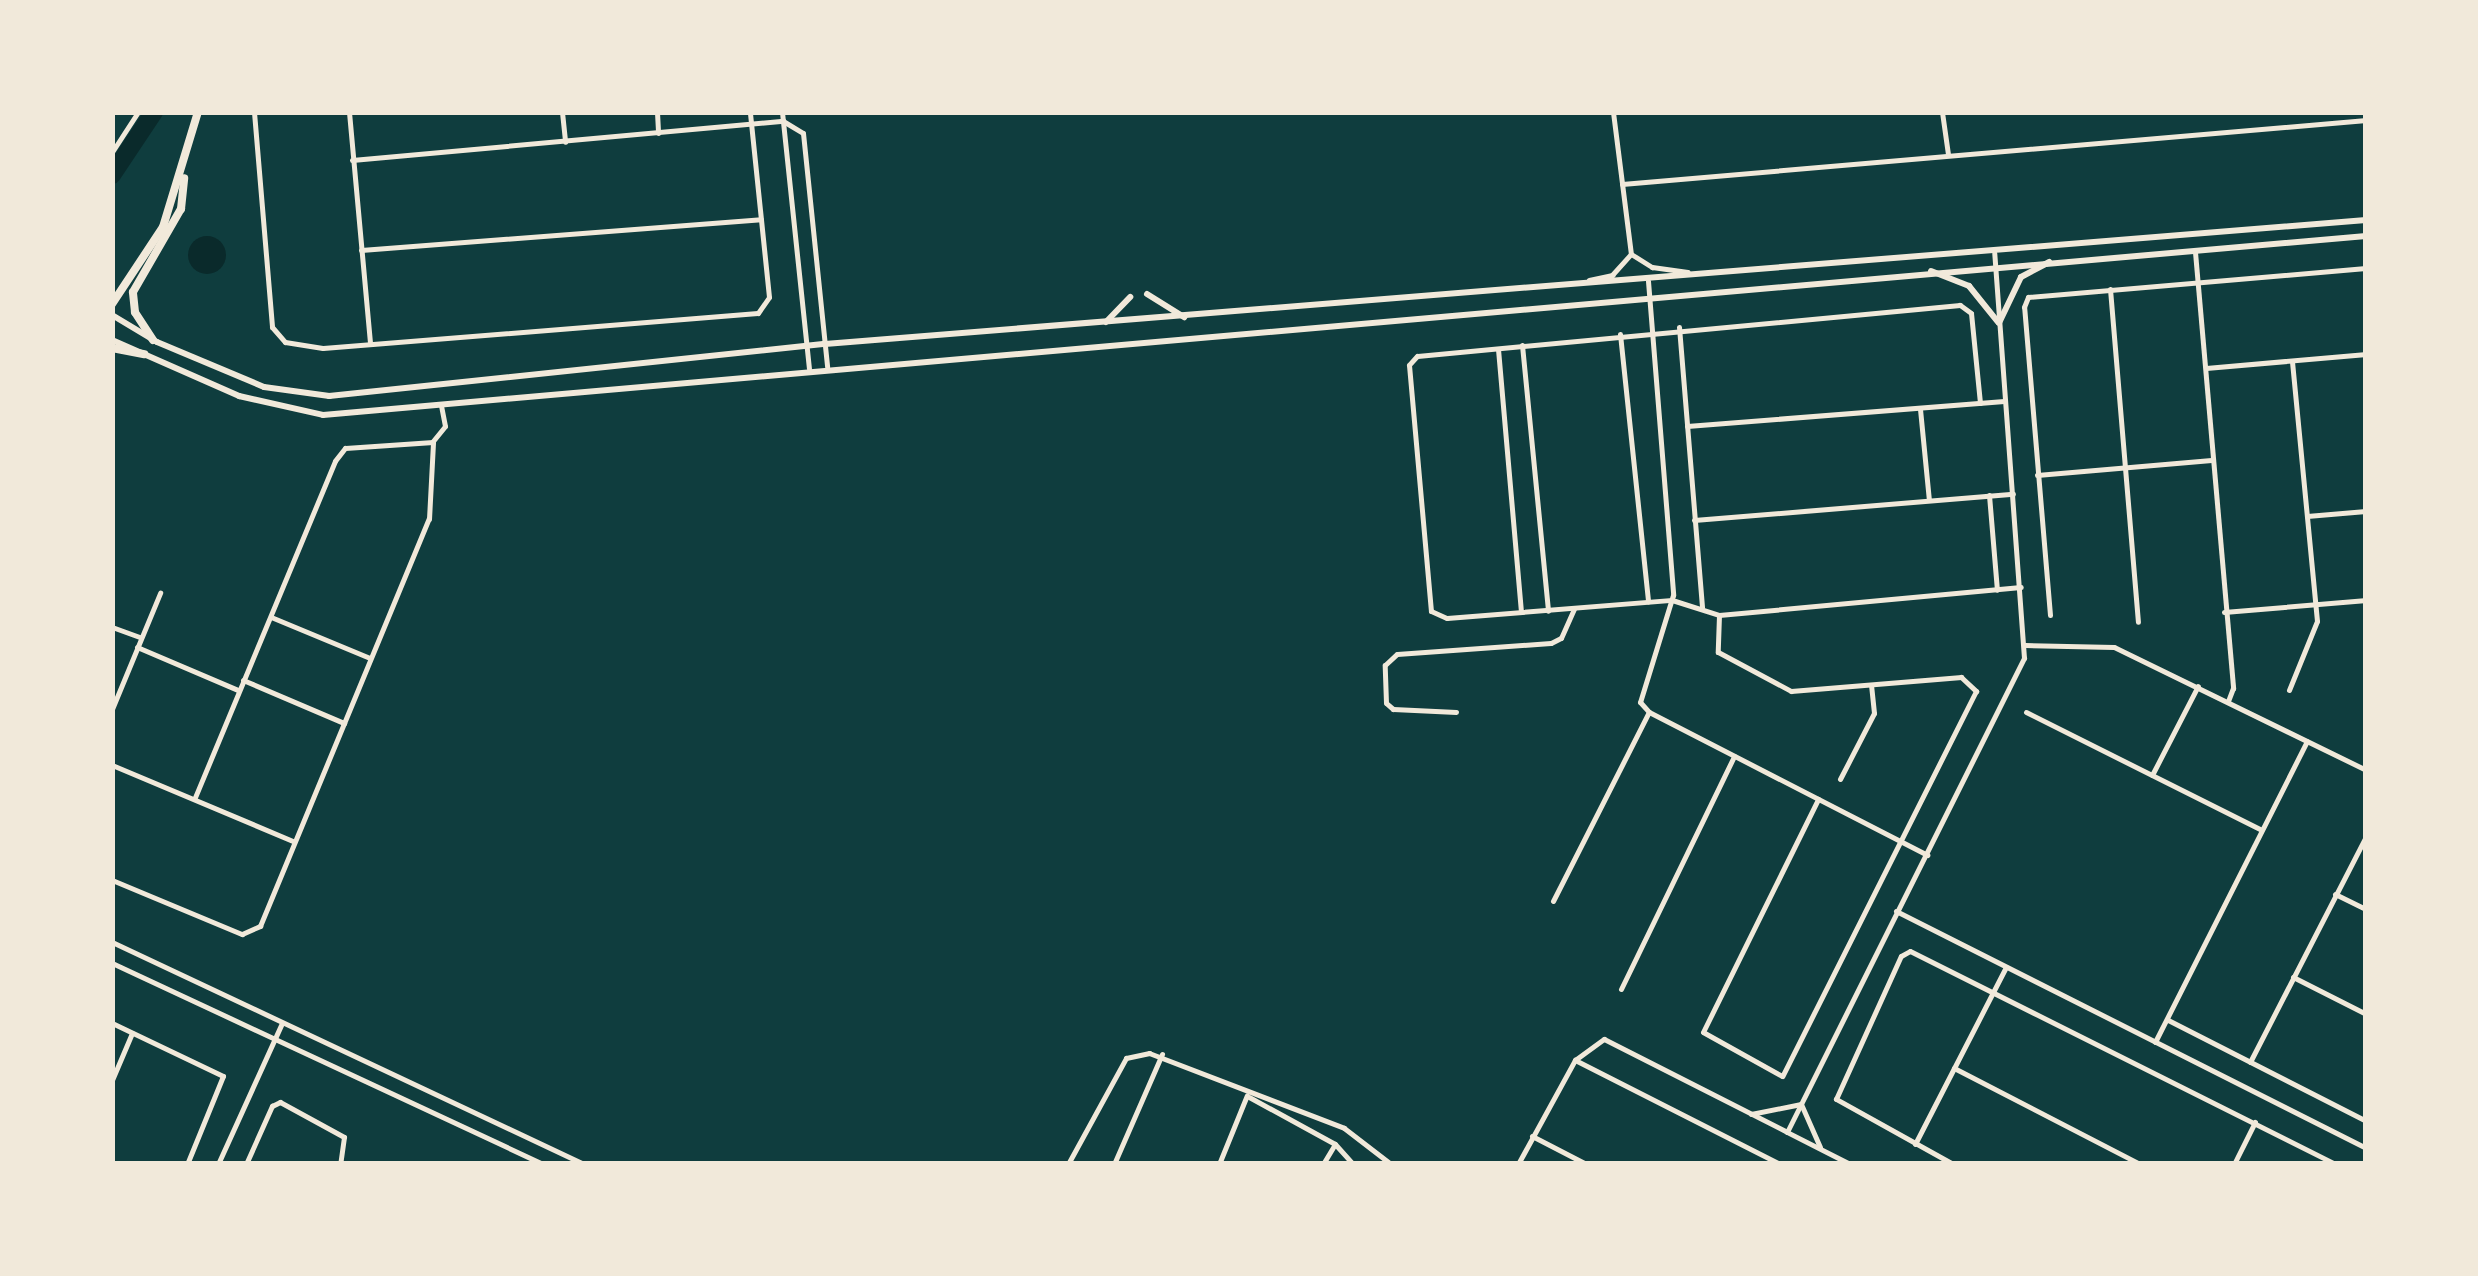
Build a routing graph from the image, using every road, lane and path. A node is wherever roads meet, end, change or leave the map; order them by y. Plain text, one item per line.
1 (138, 112) edge
2 (198, 112) edge
3 (254, 112) edge
4 (349, 112) edge
5 (562, 112) edge
6 (656, 112) edge
7 (750, 112) edge
8 (782, 112) edge
9 (1613, 112) edge
10 (1942, 112) edge
11 (2366, 120) edge
12 (783, 121) junction
13 (752, 124) junction
14 (658, 133) junction
15 (565, 142) junction
16 (112, 152) edge
17 (1948, 154) junction
18 (352, 160) junction
19 (185, 163) junction
20 (1622, 184) junction
21 (762, 220) junction
22 (2366, 220) edge
23 (2366, 236) edge
24 (2194, 248) junction
25 (361, 250) junction
26 (1631, 254) junction
27 (1994, 254) junction
28 (2060, 258) junction
29 (1995, 264) junction
30 (2366, 268) edge
31 (1926, 270) junction
32 (1710, 276) junction
33 (1648, 280) junction
34 (2198, 282) junction
35 (1558, 288) junction
36 (2110, 289) junction
37 (1147, 294) dead end
38 (1650, 296) junction
39 (1130, 297) dead end
40 (112, 304) edge
41 (112, 315) edge
42 (1184, 317) junction
43 (1105, 323) junction
44 (1998, 323) junction
45 (1678, 327) junction
46 (1652, 330) junction
47 (1620, 334) junction
48 (112, 340) edge
49 (153, 340) junction
50 (370, 344) junction
51 (825, 344) junction
52 (806, 346) junction
53 (1522, 346) junction
54 (112, 348) edge
55 (1498, 349) junction
56 (144, 354) junction
57 (2366, 354) edge
58 (2292, 361) junction
59 (827, 367) junction
60 (2206, 368) junction
61 (809, 369) junction
62 (2004, 402) junction
63 (1980, 403) junction
64 (441, 405) junction
65 (1920, 408) junction
66 (1686, 426) junction
67 (433, 442) junction
68 (2211, 460) junction
69 (2125, 468) junction
70 (2037, 475) junction
71 (2013, 494) junction
72 (1989, 496) junction
73 (1929, 500) junction
74 (2366, 511) edge
75 (2306, 516) junction
76 (1694, 520) junction
77 (2021, 588) junction
78 (1997, 590) junction
79 (160, 593) dead end
80 (1672, 600) junction
81 (2366, 600) edge
82 (1648, 602) junction
83 (2315, 604) junction
84 (1574, 608) junction
85 (1702, 608) junction
86 (1548, 611) junction
87 (1521, 612) junction
88 (2224, 612) junction
89 (1719, 615) junction
90 (2050, 615) dead end
91 (271, 617) junction
92 (2138, 622) dead end
93 (112, 626) edge
94 (140, 637) junction
95 (2025, 645) junction
96 (136, 647) junction
97 (370, 658) junction
98 (243, 680) junction
99 (1871, 684) junction
100 (2198, 686) junction
101 (238, 690) junction
102 (2288, 690) dead end
103 (2228, 701) junction
104 (112, 708) edge
105 (1456, 712) dead end
106 (1649, 712) junction
107 (2026, 712) dead end
108 (344, 722) junction
109 (2307, 740) junction
110 (1734, 756) junction
111 (112, 765) edge
112 (2366, 770) edge
113 (2152, 775) junction
114 (1840, 778) dead end
115 (194, 800) junction
116 (1818, 800) junction
117 (2262, 830) junction
118 (2366, 836) edge
119 (293, 841) junction
120 (1902, 843) junction
121 (1927, 856) junction
122 (112, 880) edge
123 (2335, 894) junction
124 (1553, 901) dead end
125 (2366, 909) edge
126 (1896, 912) junction
127 (112, 942) edge
128 (112, 964) edge
129 (2006, 967) junction
130 (2293, 976) junction
131 (1621, 989) dead end
132 (1995, 989) junction
133 (2366, 1014) edge
134 (2167, 1020) junction
135 (112, 1023) edge
136 (282, 1023) junction
137 (132, 1033) junction
138 (276, 1037) junction
139 (2155, 1042) junction
140 (1162, 1054) junction
141 (1575, 1060) junction
142 (2250, 1062) junction
143 (1954, 1068) junction
144 (112, 1080) edge
145 (1247, 1094) junction
146 (1801, 1104) junction
147 (1751, 1114) junction
148 (2366, 1121) edge
149 (2255, 1122) junction
150 (1786, 1132) junction
151 (1532, 1136) junction
152 (1335, 1144) junction
153 (1915, 1144) junction
154 (2366, 1148) edge
155 (1822, 1149) junction
156 (187, 1164) edge
157 (218, 1164) edge
158 (246, 1164) edge
159 (340, 1164) edge
160 (542, 1164) edge
161 (584, 1164) edge
162 (1068, 1164) edge
163 (1114, 1164) edge
164 (1219, 1164) edge
165 (1324, 1164) edge
166 (1352, 1164) edge
167 (1391, 1164) edge
168 (1518, 1164) edge
169 (1586, 1164) edge
170 (1780, 1164) edge
171 (1850, 1164) edge
172 (1953, 1164) edge
173 (2140, 1164) edge
174 (2234, 1164) edge
175 (2336, 1164) edge

1 - 16 street
2 - 19 main road
3 - 50 street
4 - 18 street
5 - 15 street
6 - 14 street
7 - 13 street
8 - 12 street
9 - 20 street
10 - 17 street
11 - 17 street
12 - 13 street
12 - 51 street
12 - 52 street
13 - 14 street
13 - 21 street
14 - 15 street
15 - 18 street
17 - 20 street
18 - 25 street
19 - 40 main road
19 - 49 main road
20 - 26 street
21 - 25 street
21 - 50 street
22 - 27 main road
23 - 24 main road
24 - 28 main road
24 - 34 street
25 - 50 street
26 - 32 street
26 - 35 street
27 - 29 street
27 - 32 main road
28 - 29 main road
28 - 44 main road
29 - 31 main road
29 - 44 street
30 - 34 street
31 - 38 main road
31 - 44 main road
32 - 33 main road
33 - 35 main road
33 - 38 street
34 - 36 street
34 - 60 street
35 - 42 main road
36 - 69 street
36 - 70 street
37 - 42 main road
38 - 46 street
38 - 59 main road
39 - 43 main road
41 - 49 main road
42 - 43 main road
43 - 51 main road
44 - 62 street
45 - 46 street
45 - 63 street
45 - 66 street
46 - 47 street
46 - 80 street
47 - 53 street
47 - 82 street
48 - 56 main road
49 - 52 main road
51 - 52 main road
51 - 59 street
52 - 61 street
53 - 55 street
53 - 86 street
54 - 56 main road
55 - 87 street
55 - 87 street
56 - 64 main road
57 - 58 street
58 - 60 street
58 - 75 street
59 - 61 main road
60 - 68 street
61 - 64 main road
62 - 63 street
62 - 71 street
63 - 65 street
64 - 67 street
65 - 66 street
65 - 73 street
66 - 76 street
67 - 91 street
67 - 97 street
68 - 69 street
68 - 88 street
69 - 70 street
69 - 92 street
70 - 90 street
71 - 72 street
71 - 77 street
72 - 73 street
72 - 78 street
73 - 76 street
74 - 75 street
75 - 83 street
76 - 85 street
77 - 78 street
77 - 95 street
78 - 89 street
79 - 94 street
80 - 82 street
80 - 85 street
80 - 106 street
81 - 83 street
82 - 84 street
83 - 88 street
83 - 102 street
84 - 86 street
84 - 105 street
85 - 89 street
86 - 87 street
88 - 103 street
89 - 99 street
91 - 97 street
91 - 98 street
93 - 94 street
94 - 96 street
95 - 100 street
95 - 121 street
96 - 101 street
96 - 104 street
97 - 108 street
98 - 101 street
98 - 108 street
99 - 114 street
99 - 120 street
100 - 103 street
100 - 113 street
101 - 115 street
103 - 109 street
106 - 110 street
106 - 124 street
107 - 113 street
108 - 119 street
109 - 112 street
109 - 117 street
110 - 116 street
110 - 131 street
111 - 115 street
113 - 117 street
115 - 119 street
116 - 120 street
116 - 120 street
117 - 134 street
118 - 123 street
119 - 122 street
120 - 121 street
121 - 126 street
123 - 125 street
123 - 130 street
126 - 129 street
126 - 146 street
127 - 136 street
128 - 138 street
129 - 132 street
129 - 139 street
130 - 133 street
130 - 142 street
132 - 143 street
132 - 149 street
132 - 153 street
134 - 139 street
134 - 142 street
135 - 137 street
136 - 138 street
136 - 161 street
137 - 144 street
137 - 156 street
138 - 157 street
138 - 160 street
139 - 154 street
140 - 145 street
140 - 162 street
140 - 163 street
141 - 147 street
141 - 151 street
141 - 170 street
142 - 148 street
143 - 153 street
143 - 173 street
145 - 152 street
145 - 164 street
145 - 167 street
146 - 147 street
146 - 150 street
146 - 155 street
147 - 150 street
149 - 174 street
149 - 175 street
150 - 155 street
151 - 168 street
151 - 169 street
152 - 165 street
152 - 166 street
153 - 172 street
155 - 171 street
158 - 159 street

